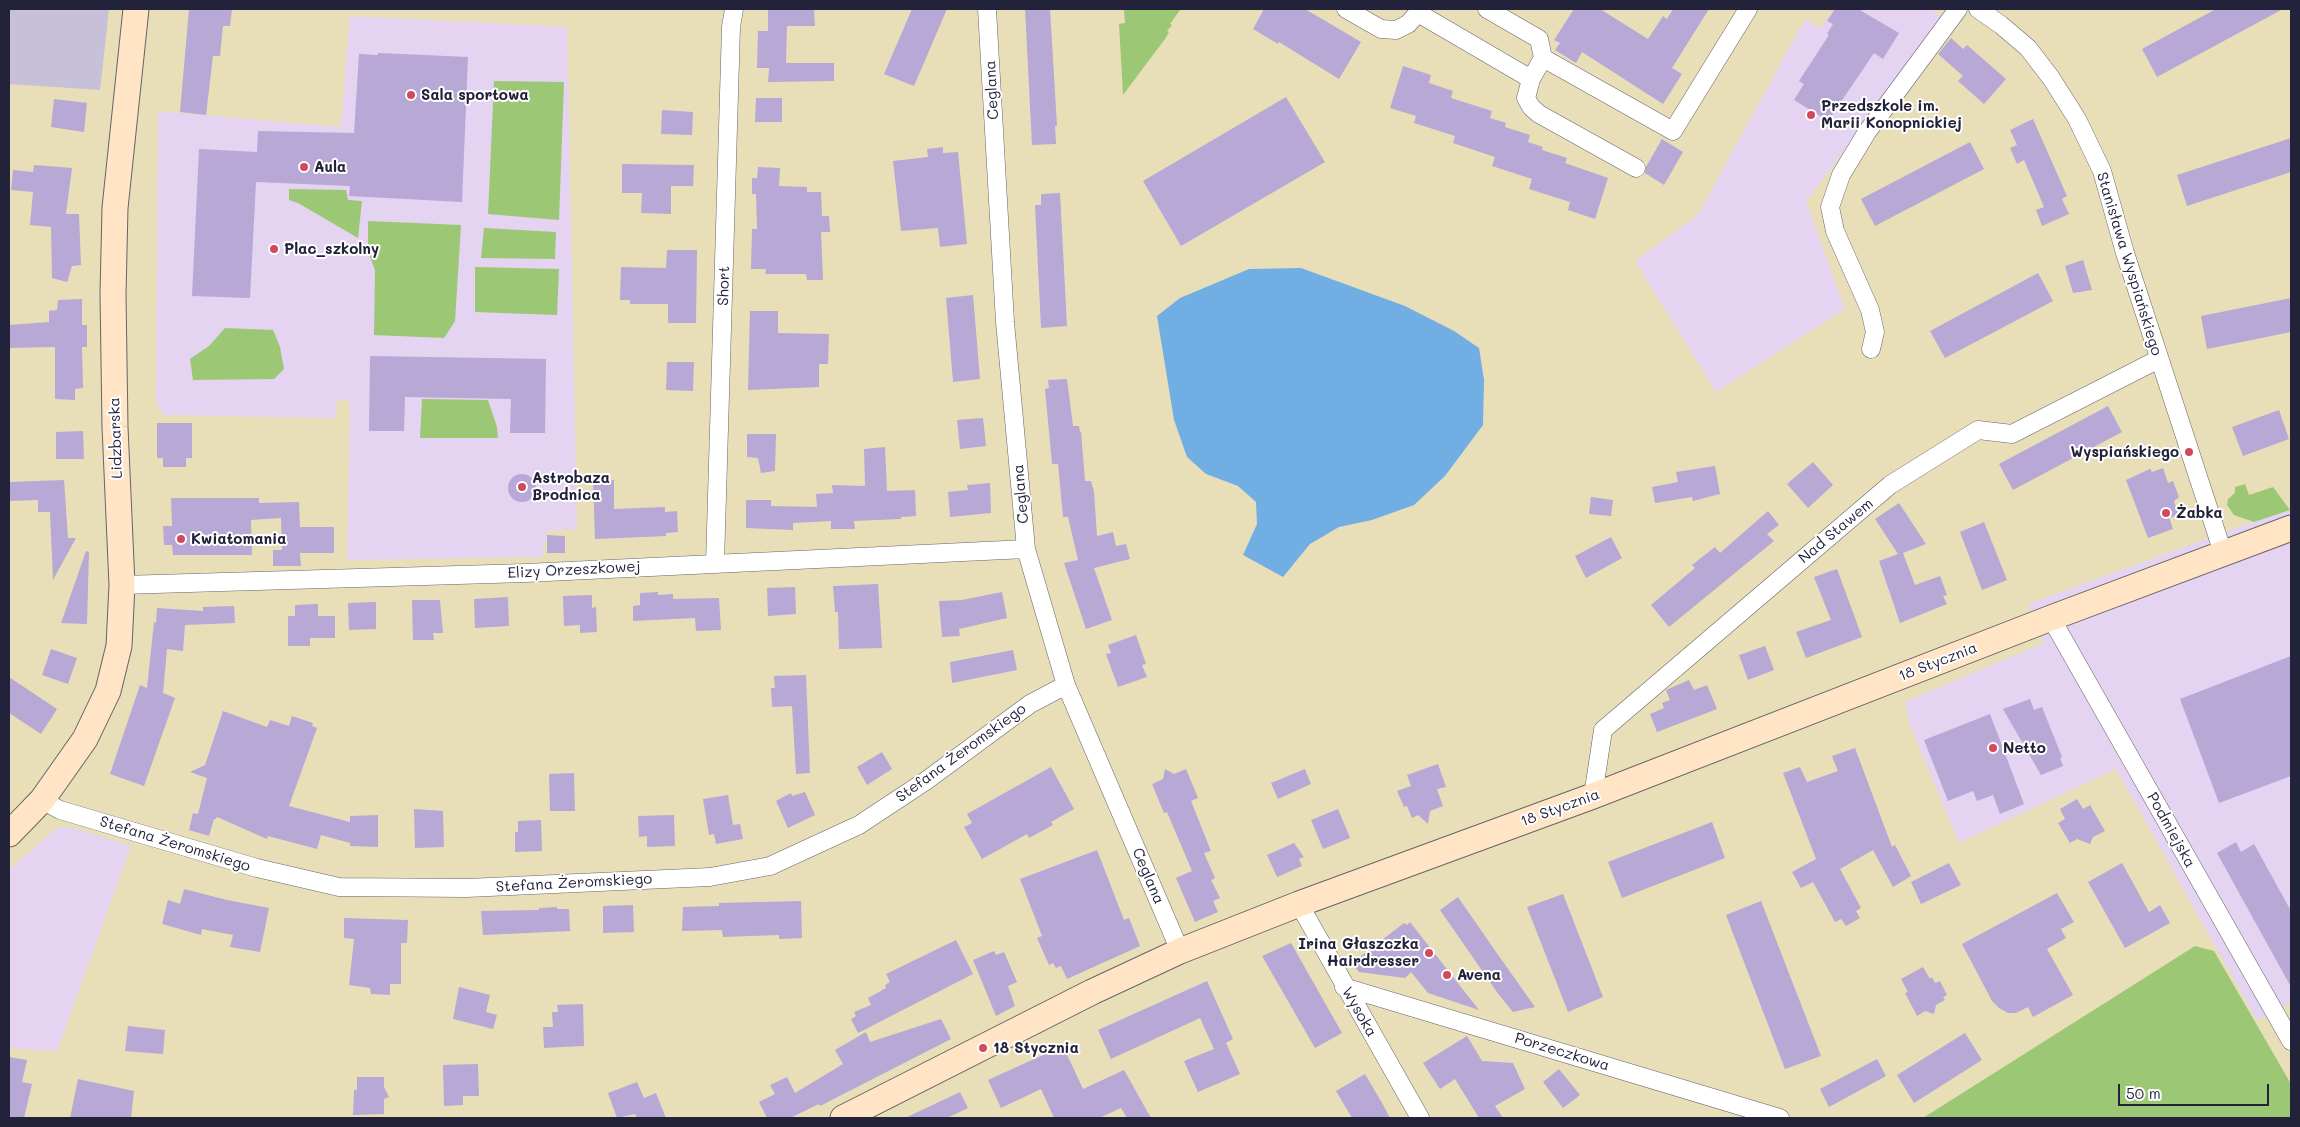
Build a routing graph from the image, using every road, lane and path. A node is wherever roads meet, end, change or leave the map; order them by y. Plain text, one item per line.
1 (136, 9) edge
2 (734, 9) edge
3 (987, 9) edge
4 (1346, 9) edge
5 (1487, 9) edge
6 (1748, 9) edge
7 (1958, 9) edge
8 (1978, 9) edge
9 (1419, 11) edge
10 (1543, 58) junction
11 (1531, 79) junction
12 (1636, 168) dead end
13 (1871, 349) dead end
14 (2159, 359) junction
15 (2291, 528) edge
16 (1026, 549) junction
17 (2224, 553) junction
18 (715, 563) junction
19 (122, 585) junction
20 (2051, 618) junction
21 (1066, 685) junction
22 (1593, 796) junction
23 (42, 800) junction
24 (9, 834) edge
25 (1300, 904) junction
26 (1180, 951) junction
27 (1344, 986) junction
28 (2291, 1041) edge
29 (842, 1118) edge
30 (1420, 1118) edge
31 (1780, 1118) edge

1 - 19 street, Lidzbarska
2 - 18 street, Short
3 - 16 street, Ceglana
4 - 9 street
5 - 10 street
6 - 10 street
7 - 13 street
8 - 14 street, Stanisława Wyspiańskiego
9 - 11 street
10 - 11 street
11 - 12 street
14 - 17 street, Stanisława Wyspiańskiego
14 - 22 street, Nad Stawem
15 - 17 street, 18 Stycznia
16 - 18 street, Elizy Orzeszkowej
16 - 21 street, Ceglana
17 - 20 street, 18 Stycznia
18 - 19 street, Elizy Orzeszkowej
19 - 23 street, Lidzbarska
20 - 22 street, 18 Stycznia
20 - 28 street, Podmiejska
21 - 23 street, Stefana Żeromskiego
21 - 26 street, Ceglana
22 - 25 street, 18 Stycznia
23 - 24 street, Lidzbarska
25 - 26 street, 18 Stycznia
25 - 27 street, Wysoka
26 - 29 street, 18 Stycznia
27 - 30 street, Wysoka
27 - 31 street, Porzeczkowa

